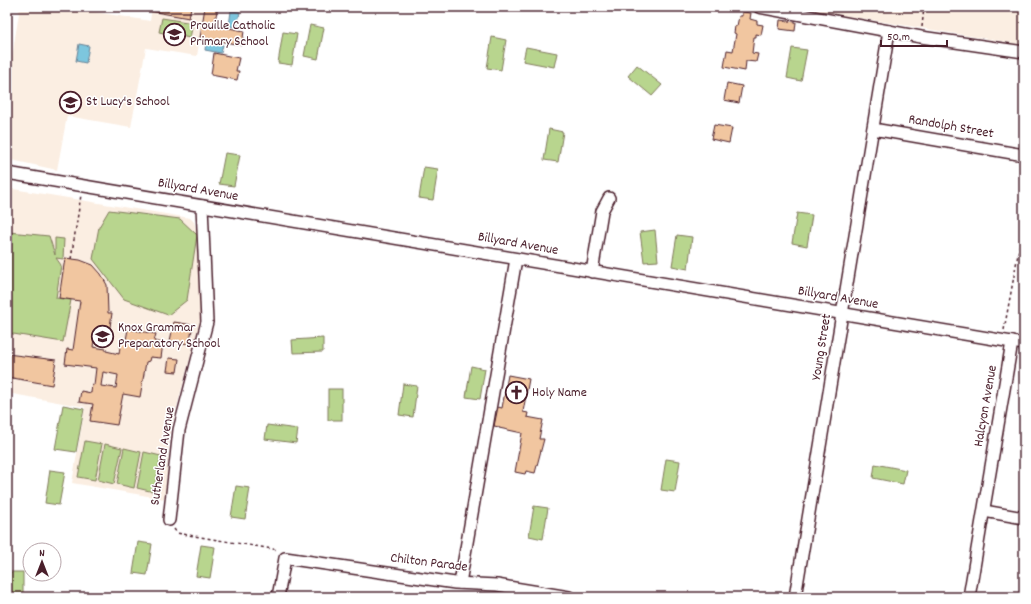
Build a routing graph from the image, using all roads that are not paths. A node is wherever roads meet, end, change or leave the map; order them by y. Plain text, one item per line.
1 (759, 7) edge
2 (889, 31) junction
3 (1024, 52) edge
4 (873, 129) junction
5 (1024, 155) edge
6 (7, 174) edge
7 (610, 198) dead end
8 (202, 206) junction
9 (516, 259) junction
10 (592, 272) junction
11 (842, 314) junction
12 (1012, 342) junction
13 (1024, 344) edge
14 (984, 510) junction
15 (1024, 518) edge
16 (169, 520) road end
17 (460, 583) junction
18 (278, 597) edge
19 (568, 597) edge
20 (795, 597) edge
21 (969, 597) edge

1 - 2 street
2 - 3 street
2 - 4 street, Young Street
4 - 5 street, Randolph Street
4 - 11 street, Young Street
6 - 8 street, Billyard Avenue
7 - 10 street
8 - 9 street, Billyard Avenue
8 - 16 street, Sutherland Avenue
9 - 10 street, Billyard Avenue
9 - 17 street
10 - 11 street, Billyard Avenue
11 - 12 street, Billyard Avenue
11 - 20 street, Young Street
12 - 13 street, Billyard Avenue
12 - 14 street, Halcyon Avenue
14 - 15 street
14 - 21 street, Halcyon Avenue
17 - 18 street, Chilton Parade
17 - 19 street, Chilton Parade

